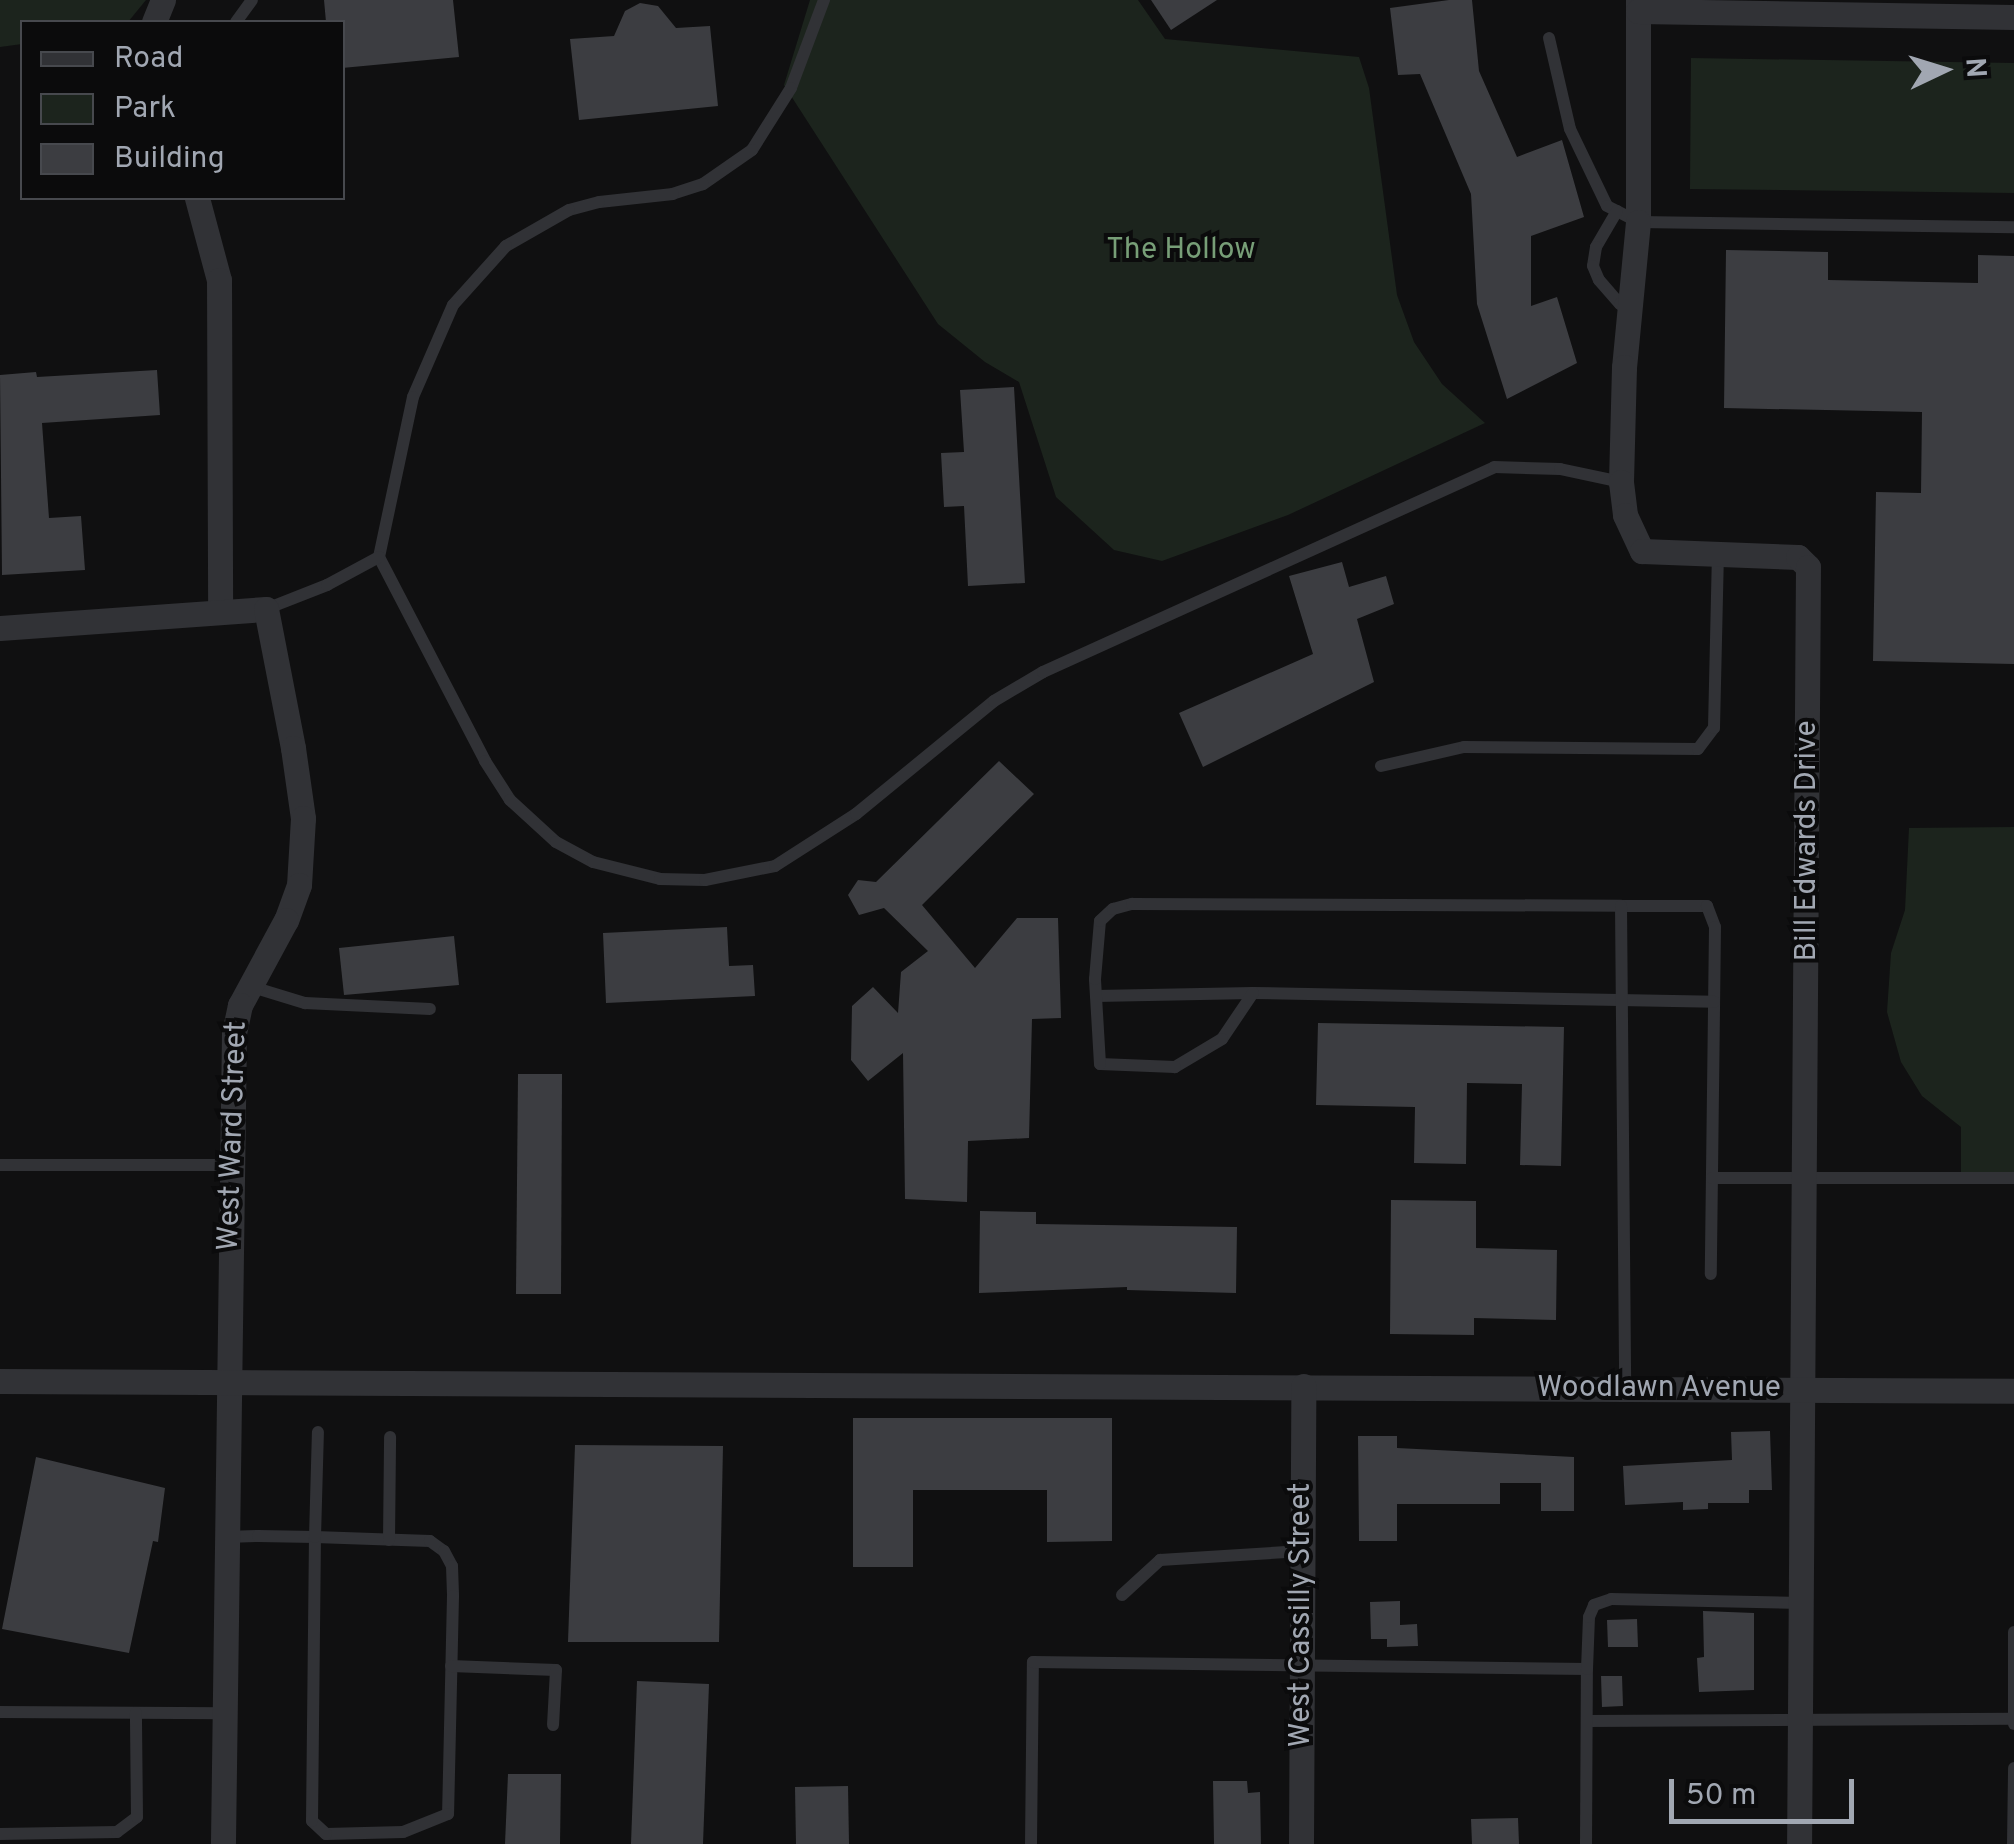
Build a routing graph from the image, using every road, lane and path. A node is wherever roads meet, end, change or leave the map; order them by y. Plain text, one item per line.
1 (824, 0) edge
2 (1638, 6) edge
3 (2014, 17) edge
4 (1549, 38) dead end
5 (198, 200) edge
6 (1628, 216) junction
7 (2014, 227) edge
8 (1630, 308) junction
9 (1621, 482) junction
10 (1718, 555) junction
11 (378, 557) junction
12 (266, 608) junction
13 (220, 612) junction
14 (0, 628) edge
15 (1381, 766) dead end
16 (1621, 906) junction
17 (249, 986) junction
18 (1253, 993) junction
19 (1096, 996) junction
20 (1622, 1000) junction
21 (1714, 1002) junction
22 (430, 1009) dead end
23 (230, 1164) junction
24 (0, 1165) edge
25 (1712, 1178) junction
26 (1806, 1178) junction
27 (2014, 1178) edge
28 (1711, 1274) dead end
29 (0, 1381) edge
30 (228, 1384) junction
31 (1304, 1386) junction
32 (1626, 1389) junction
33 (1804, 1390) junction
34 (2014, 1391) edge
35 (318, 1432) dead end
36 (390, 1437) dead end
37 (226, 1536) junction
38 (315, 1537) junction
39 (389, 1540) junction
40 (1302, 1551) junction
41 (1122, 1595) dead end
42 (1802, 1602) junction
43 (2014, 1632) edge
44 (1301, 1662) junction
45 (451, 1666) junction
46 (1588, 1669) junction
47 (0, 1712) edge
48 (136, 1713) junction
49 (224, 1713) junction
50 (1800, 1717) junction
51 (2014, 1718) edge
52 (1586, 1720) junction
53 (553, 1725) dead end
54 (2014, 1726) edge
55 (2014, 1768) edge
56 (0, 1834) edge
57 (223, 1844) edge
58 (1031, 1844) edge
59 (1301, 1844) edge
60 (1586, 1844) edge
61 (1799, 1844) edge
62 (2013, 1844) edge

1 - 11 lane
2 - 3 street
2 - 6 street, Bill Edwards Drive
4 - 6 lane
5 - 13 street
6 - 7 lane
6 - 8 street, Bill Edwards Drive
6 - 8 lane
8 - 9 street, Bill Edwards Drive
9 - 10 street, Bill Edwards Drive
9 - 11 lane
10 - 15 lane
10 - 26 street, Bill Edwards Drive
11 - 12 lane
12 - 13 street
12 - 17 street, West Ward Street
13 - 14 street
16 - 19 lane
16 - 20 lane
16 - 21 lane
17 - 22 lane
17 - 23 street, West Ward Street
18 - 19 lane
18 - 19 lane
18 - 20 lane
20 - 21 lane
20 - 32 lane
21 - 25 lane
23 - 24 lane
23 - 30 street, West Ward Street
25 - 26 lane
25 - 28 lane
26 - 27 lane
26 - 33 street, Bill Edwards Drive
29 - 30 street
30 - 31 street, Woodlawn Avenue
30 - 37 street, West Ward Street
31 - 32 street, Woodlawn Avenue
31 - 40 street, West Cassilly Street
32 - 33 street, Woodlawn Avenue
33 - 34 street, Woodlawn Avenue
33 - 42 street, Bill Edwards Drive
35 - 38 lane
36 - 39 lane
37 - 38 lane
37 - 49 street, West Ward Street
38 - 39 lane
38 - 45 lane
39 - 45 lane
40 - 41 lane
40 - 44 street, West Cassilly Street
42 - 46 lane
42 - 50 street, Bill Edwards Drive
43 - 51 lane
44 - 46 lane
44 - 58 lane
44 - 59 street, West Cassilly Street
45 - 53 lane
46 - 52 lane
47 - 48 lane
48 - 49 lane
48 - 56 lane
49 - 57 street, West Ward Street
50 - 51 lane
50 - 52 lane
50 - 61 street, Bill Edwards Drive
51 - 54 lane
52 - 60 lane
55 - 62 lane

